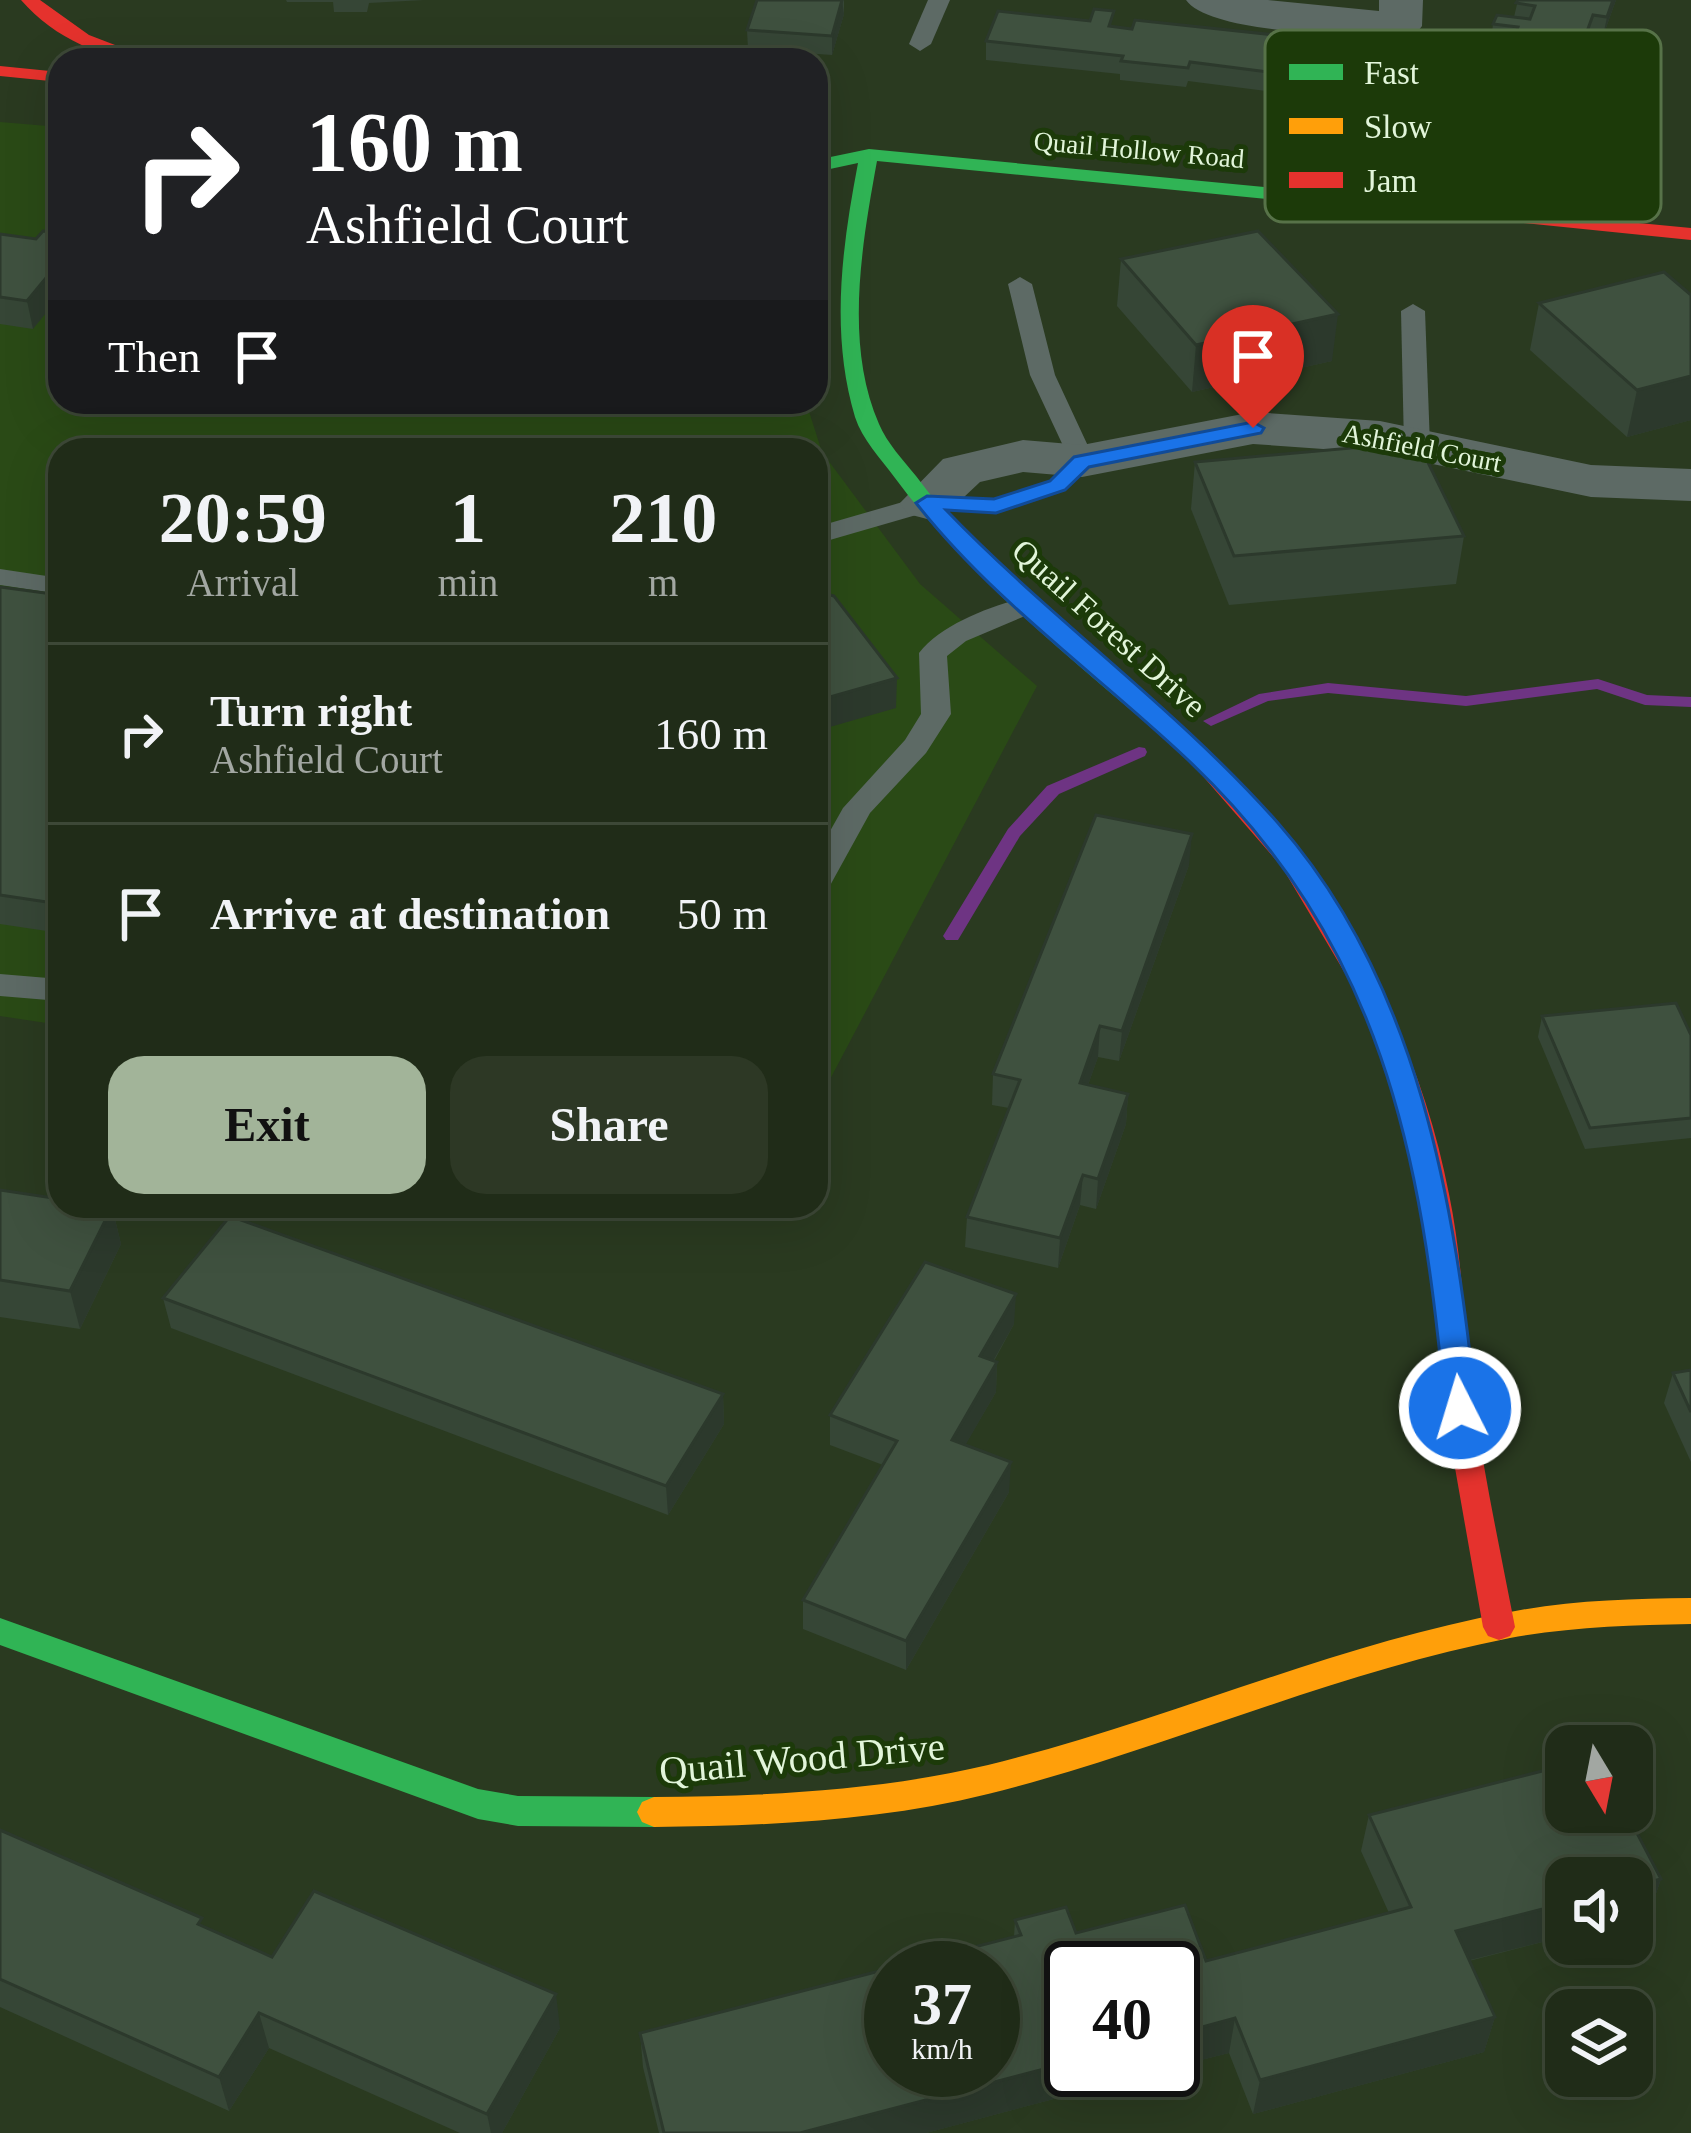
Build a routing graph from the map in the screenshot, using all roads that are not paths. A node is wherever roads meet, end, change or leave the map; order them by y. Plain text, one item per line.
1 (30, 0) edge
2 (939, 0) edge
3 (1208, 0) edge
4 (1401, 13) edge
5 (920, 44) dead end
6 (105, 48) edge
7 (0, 71) edge
8 (48, 76) edge
9 (833, 139) dead end
10 (868, 155) junction
11 (828, 163) edge
12 (1265, 193) edge
13 (1566, 222) edge
14 (1691, 234) edge
15 (1020, 284) dead end
16 (1413, 311) dead end
17 (1417, 445) junction
18 (1082, 461) junction
19 (1691, 485) edge
20 (927, 503) junction
21 (828, 532) edge
22 (0, 578) edge
23 (48, 584) edge
24 (1027, 605) junction
25 (828, 862) edge
26 (0, 985) edge
27 (48, 989) edge
28 (1691, 1611) edge
29 (1499, 1627) junction
30 (0, 1631) edge

1 - 6 street
2 - 5 lane
3 - 4 street
7 - 8 street
9 - 10 street, Quail Hollow Road
10 - 11 street, Quail Hollow Road
10 - 12 street, Quail Hollow Road
10 - 20 street, Quail Forest Drive
13 - 14 street, Quail Hollow Road
15 - 18 lane
16 - 17 lane
17 - 18 street, Ashfield Court
17 - 19 street, Ashfield Court
18 - 20 street, Ashfield Court
20 - 21 lane
20 - 24 street, Quail Forest Drive
22 - 23 lane
24 - 25 lane
24 - 29 street, Quail Forest Drive
26 - 27 lane
28 - 29 street, Quail Wood Drive
29 - 30 street, Quail Wood Drive

